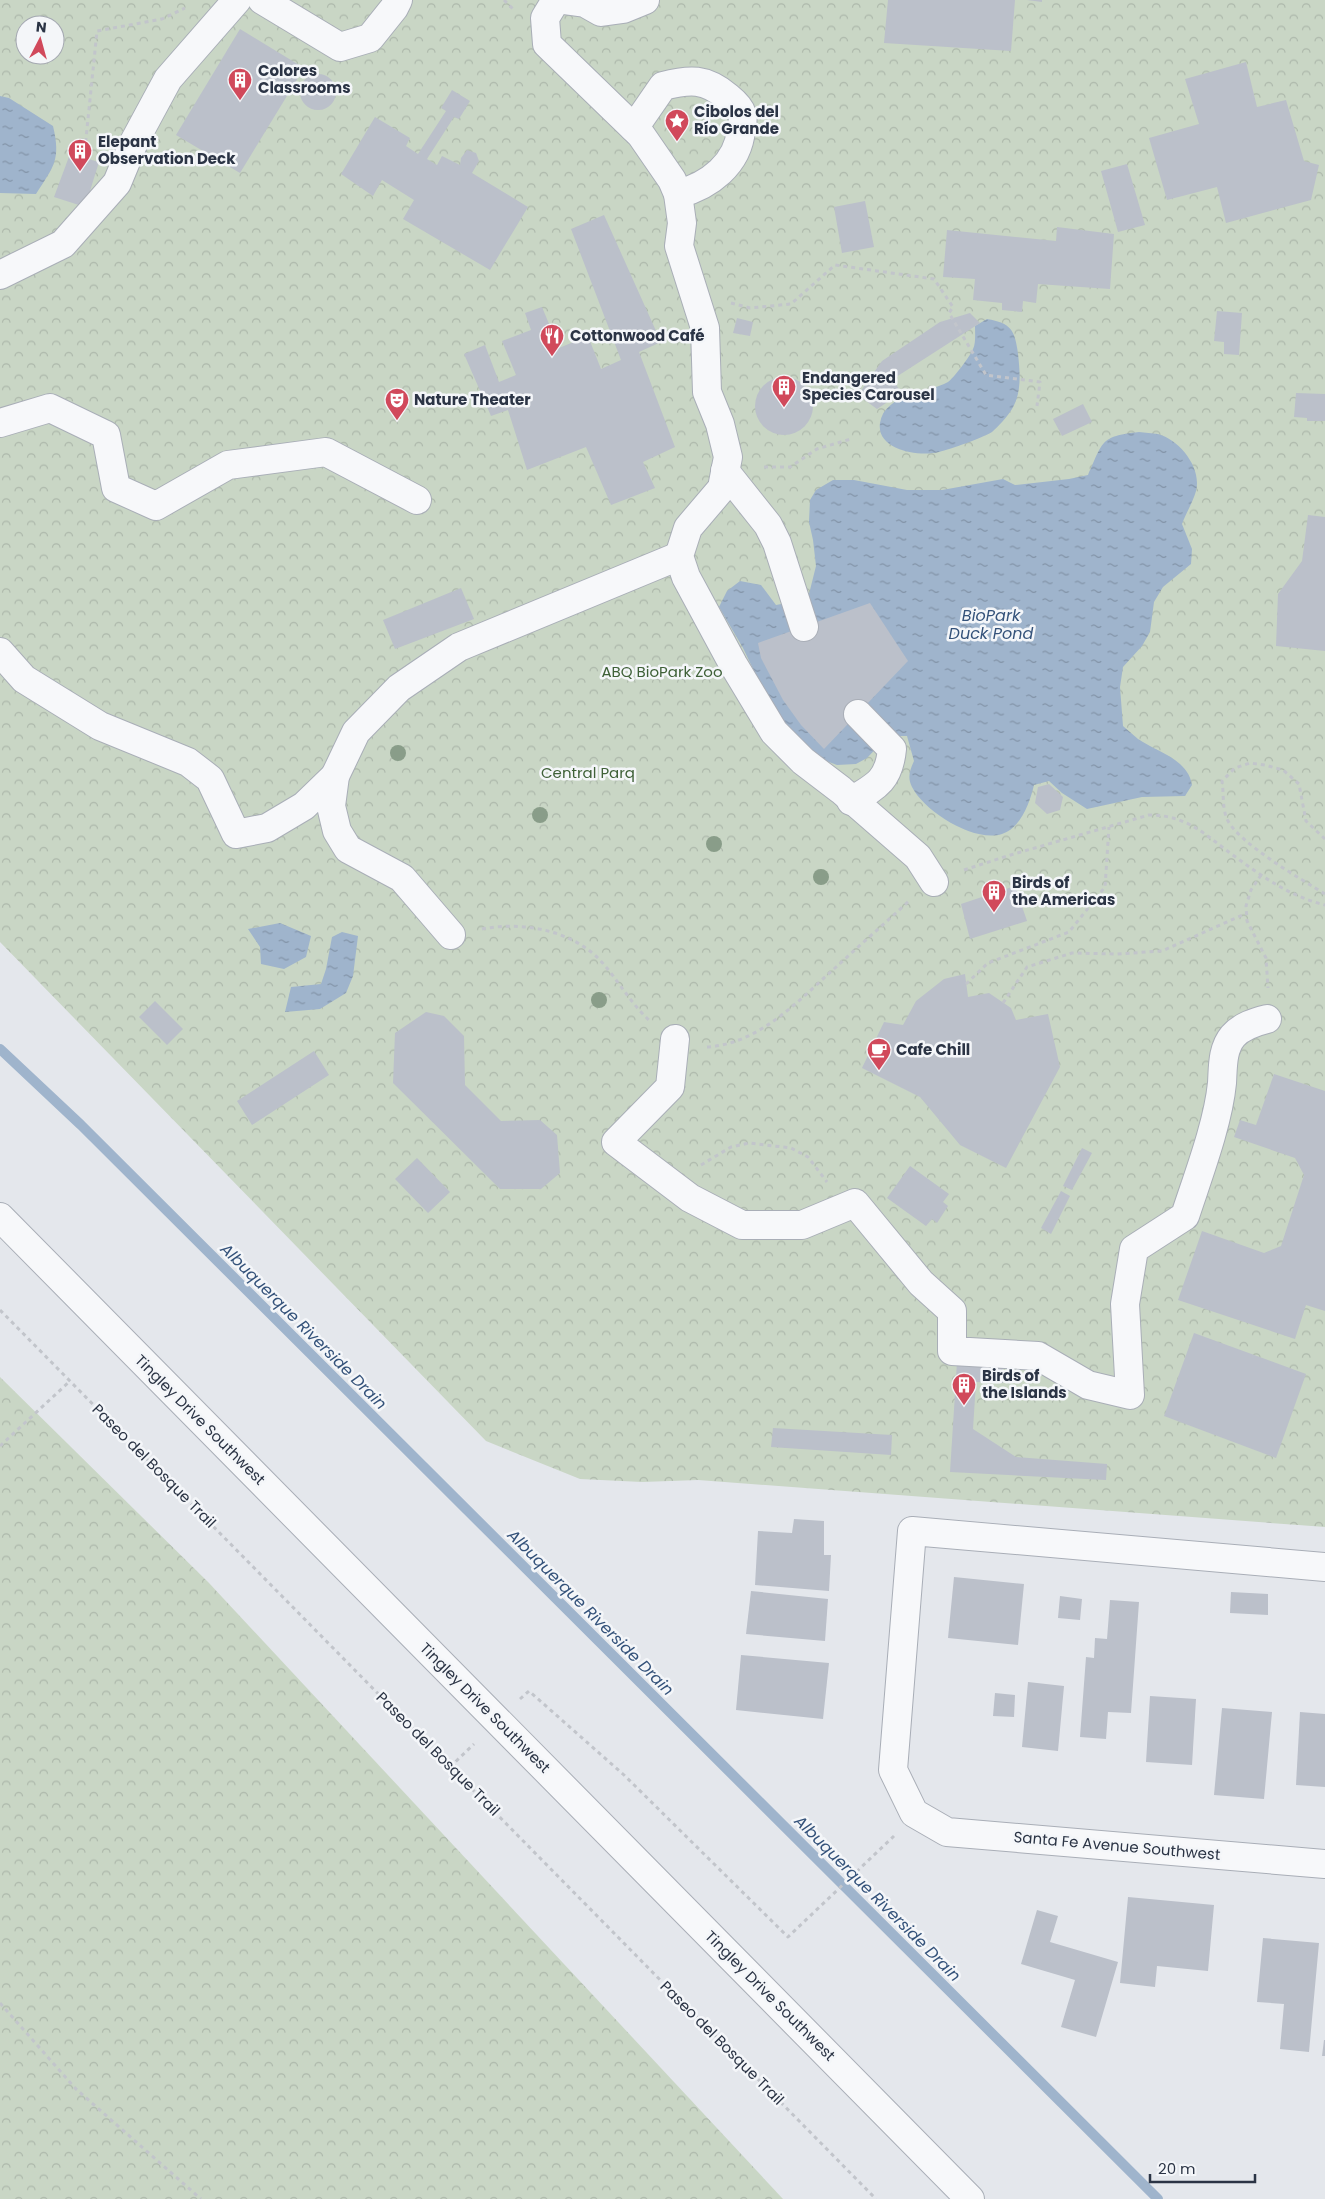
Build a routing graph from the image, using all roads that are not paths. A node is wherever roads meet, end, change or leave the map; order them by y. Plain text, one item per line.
1 (237, 0) edge
2 (262, 0) edge
3 (398, 0) edge
4 (556, 0) edge
5 (562, 0) edge
6 (644, 0) edge
7 (634, 128) junction
8 (678, 194) junction
9 (0, 275) edge
10 (0, 423) edge
11 (727, 464) junction
12 (417, 500) dead end
13 (679, 556) junction
14 (804, 627) dead end
15 (0, 652) edge
16 (858, 714) dead end
17 (335, 776) junction
18 (852, 801) junction
19 (934, 882) road end
20 (450, 935) road end
21 (1267, 1019) road end
22 (675, 1039) road end
23 (0, 1217) edge
24 (1325, 1567) edge
25 (1325, 1864) edge
26 (970, 2199) edge

1 - 9 street
2 - 3 street
4 - 7 street
5 - 6 street
7 - 8 street
7 - 8 street
8 - 11 street
10 - 12 street
11 - 13 street
11 - 14 street
13 - 17 street
13 - 18 street
15 - 17 street
16 - 18 street
17 - 20 street
18 - 19 street
21 - 22 street
23 - 26 street, Tingley Drive Southwest
24 - 25 street, Santa Fe Avenue Southwest

